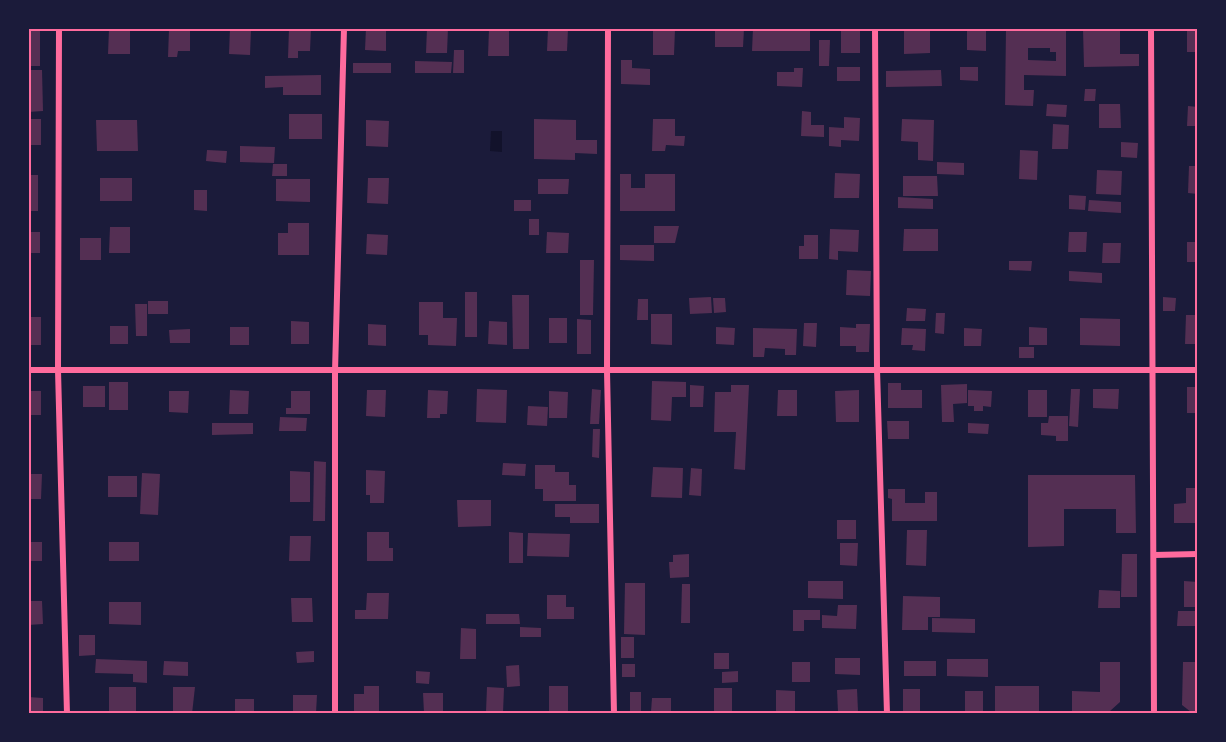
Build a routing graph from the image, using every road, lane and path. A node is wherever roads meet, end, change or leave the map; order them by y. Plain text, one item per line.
1 (59, 28) edge
2 (344, 28) edge
3 (608, 28) edge
4 (875, 28) edge
5 (1151, 28) edge
6 (877, 369) junction
7 (28, 370) edge
8 (58, 370) junction
9 (1151, 370) junction
10 (1197, 370) edge
11 (607, 371) junction
12 (335, 372) junction
13 (1197, 554) edge
14 (1154, 555) junction
15 (67, 714) edge
16 (335, 714) edge
17 (614, 714) edge
18 (887, 714) edge
19 (1154, 714) edge

1 - 8 street
2 - 12 street
3 - 11 street
4 - 6 street
5 - 9 street
6 - 9 street
6 - 11 street
6 - 18 street
7 - 8 street
8 - 12 street
8 - 15 street
9 - 10 street
9 - 14 street
11 - 12 street
11 - 17 street
12 - 16 street
13 - 14 street
14 - 19 street

